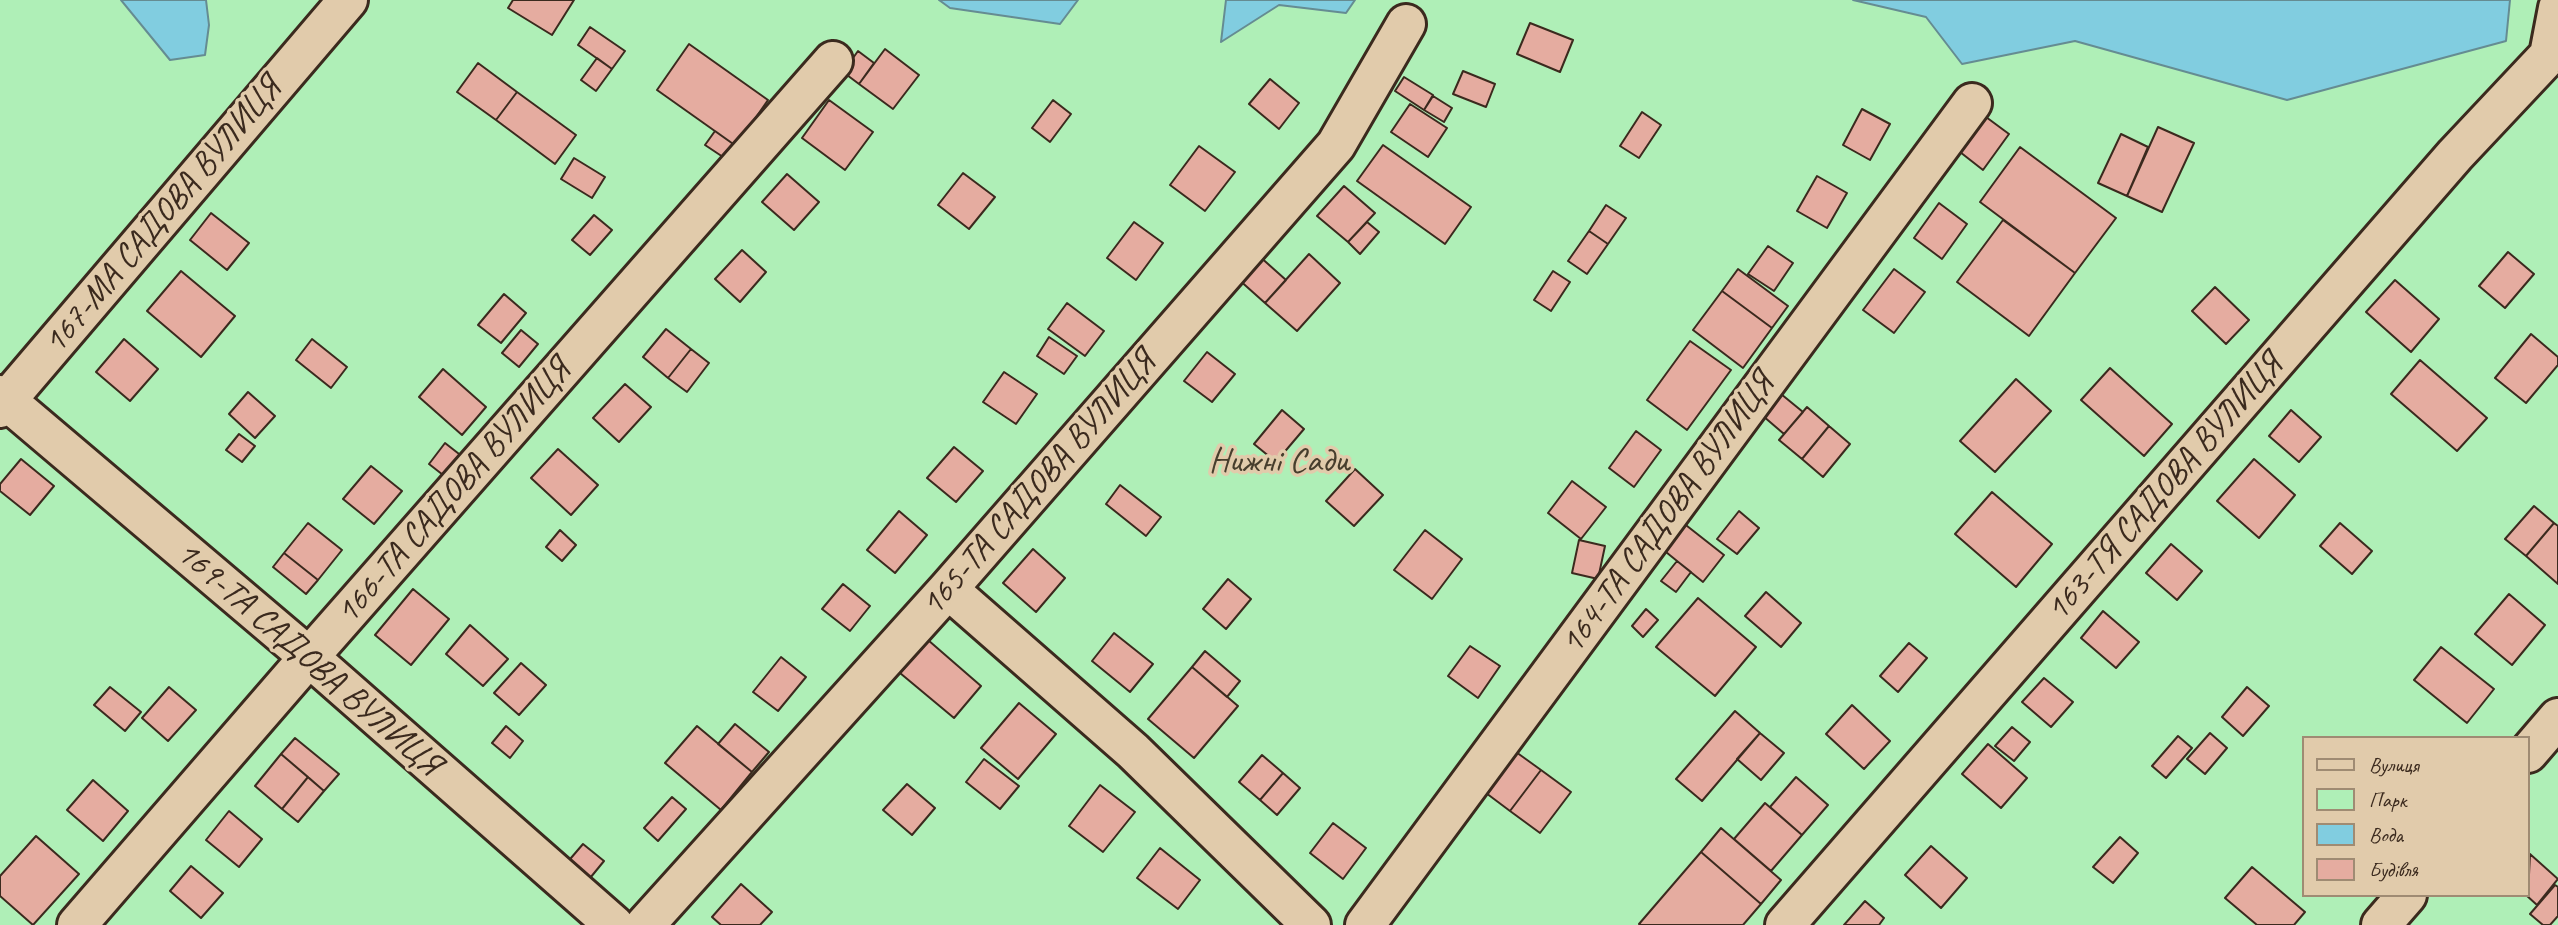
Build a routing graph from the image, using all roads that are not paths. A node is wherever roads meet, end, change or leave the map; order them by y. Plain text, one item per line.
1 (328, 8) edge
2 (2558, 8) edge
3 (1406, 24) dead end
4 (2554, 59) edge
5 (833, 61) dead end
6 (1972, 103) dead end
7 (2, 401) edge
8 (948, 589) junction
9 (309, 657) junction
10 (2558, 718) edge
11 (2530, 751) edge
12 (2405, 897) edge
13 (77, 925) edge
14 (614, 925) edge
15 (645, 925) edge
16 (1311, 925) edge
17 (1365, 925) edge
18 (1785, 925) edge
19 (2381, 925) edge

1 - 7 street, 167-МА САДОВА ВУЛИЦЯ
2 - 4 street
3 - 8 street, 165-ТА САДОВА ВУЛИЦЯ
4 - 18 street, 163-ТЯ САДОВА ВУЛИЦЯ
5 - 9 street, 166-ТА САДОВА ВУЛИЦЯ
6 - 17 street, 164-ТА САДОВА ВУЛИЦЯ
7 - 9 street, 169-ТА САДОВА ВУЛИЦЯ
8 - 15 street, 165-ТА САДОВА ВУЛИЦЯ
8 - 16 street
9 - 13 street, 166-ТА САДОВА ВУЛИЦЯ
9 - 14 street, 169-ТА САДОВА ВУЛИЦЯ
10 - 11 street
12 - 19 street

